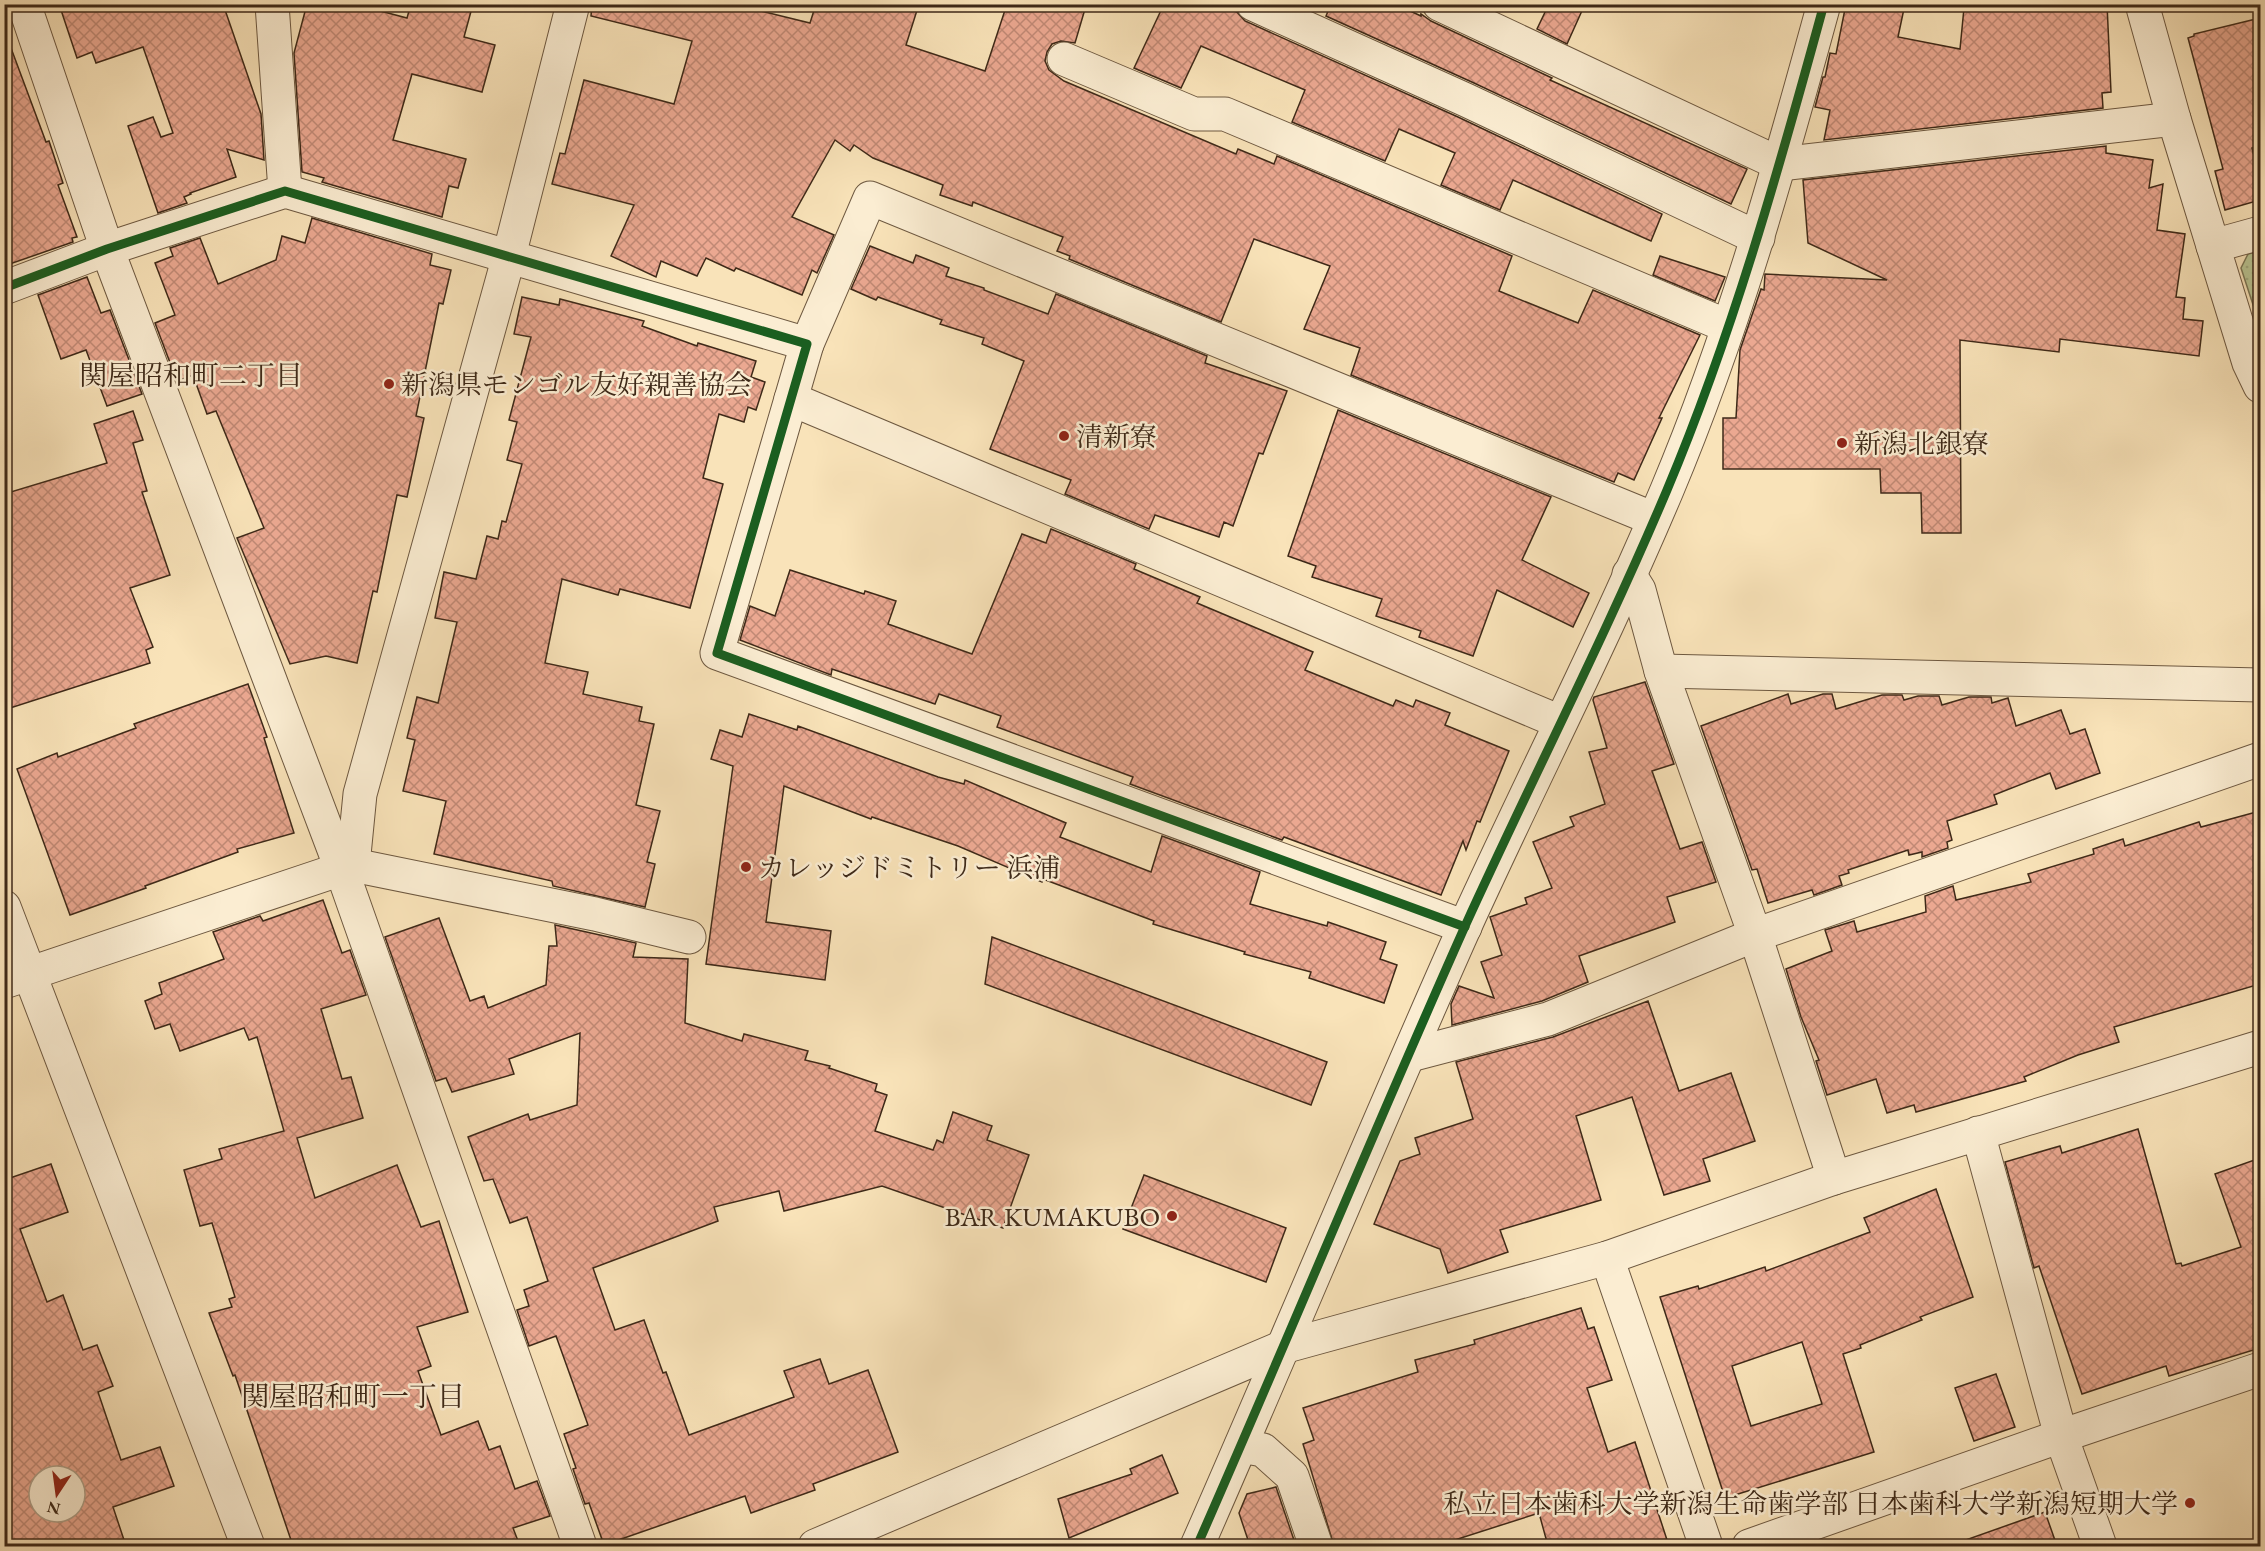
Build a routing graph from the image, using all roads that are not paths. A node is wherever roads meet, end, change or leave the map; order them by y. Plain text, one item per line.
1 (24, 4) edge
2 (272, 4) edge
3 (573, 4) edge
4 (1253, 4) edge
5 (1439, 4) edge
6 (1824, 4) edge
7 (2142, 4) edge
8 (1064, 59) dead end
9 (2174, 119) junction
10 (1780, 164) junction
11 (285, 191) junction
12 (2260, 233) edge
13 (1758, 238) junction
14 (2213, 246) junction
15 (107, 249) junction
16 (509, 256) junction
17 (4, 288) edge
18 (1727, 326) junction
19 (807, 344) junction
20 (2260, 386) edge
21 (791, 399) junction
22 (1654, 519) junction
23 (1629, 574) junction
24 (1661, 671) junction
25 (2260, 685) edge
26 (1560, 722) junction
27 (2260, 759) edge
28 (347, 866) junction
29 (4, 907) edge
30 (1465, 927) junction
31 (1755, 935) junction
32 (689, 937) dead end
33 (16, 977) edge
34 (2260, 1047) edge
35 (1410, 1055) junction
36 (1978, 1133) junction
37 (1834, 1178) junction
38 (1607, 1258) junction
39 (1282, 1347) junction
40 (2260, 1369) edge
41 (2061, 1436) junction
42 (1241, 1446) junction
43 (248, 1546) edge
44 (580, 1546) edge
45 (815, 1546) edge
46 (1197, 1546) edge
47 (1316, 1546) edge
48 (1706, 1546) edge
49 (1749, 1546) edge
50 (2100, 1546) edge

1 - 15 street
2 - 11 street
3 - 16 street
4 - 13 street
5 - 10 street
6 - 10 street
7 - 9 street
8 - 18 street
9 - 10 street
9 - 14 street
10 - 13 street
11 - 15 street
11 - 16 street
12 - 14 street
13 - 18 street
14 - 20 street
15 - 17 street
15 - 28 street
16 - 19 street
16 - 28 street
18 - 22 street
19 - 21 street
19 - 22 street
21 - 26 street
21 - 30 street
22 - 23 street
23 - 24 street
23 - 26 street
24 - 25 street
24 - 31 street
26 - 30 street
27 - 31 street
28 - 32 street
28 - 33 street
28 - 44 street
29 - 33 street
30 - 35 street
31 - 35 street
31 - 37 street
33 - 43 street
34 - 36 street
35 - 39 street
36 - 37 street
36 - 41 street
37 - 38 street
38 - 39 street
38 - 48 street
39 - 42 street
39 - 45 street
40 - 41 street
41 - 49 street
41 - 50 street
42 - 46 street
42 - 47 street

